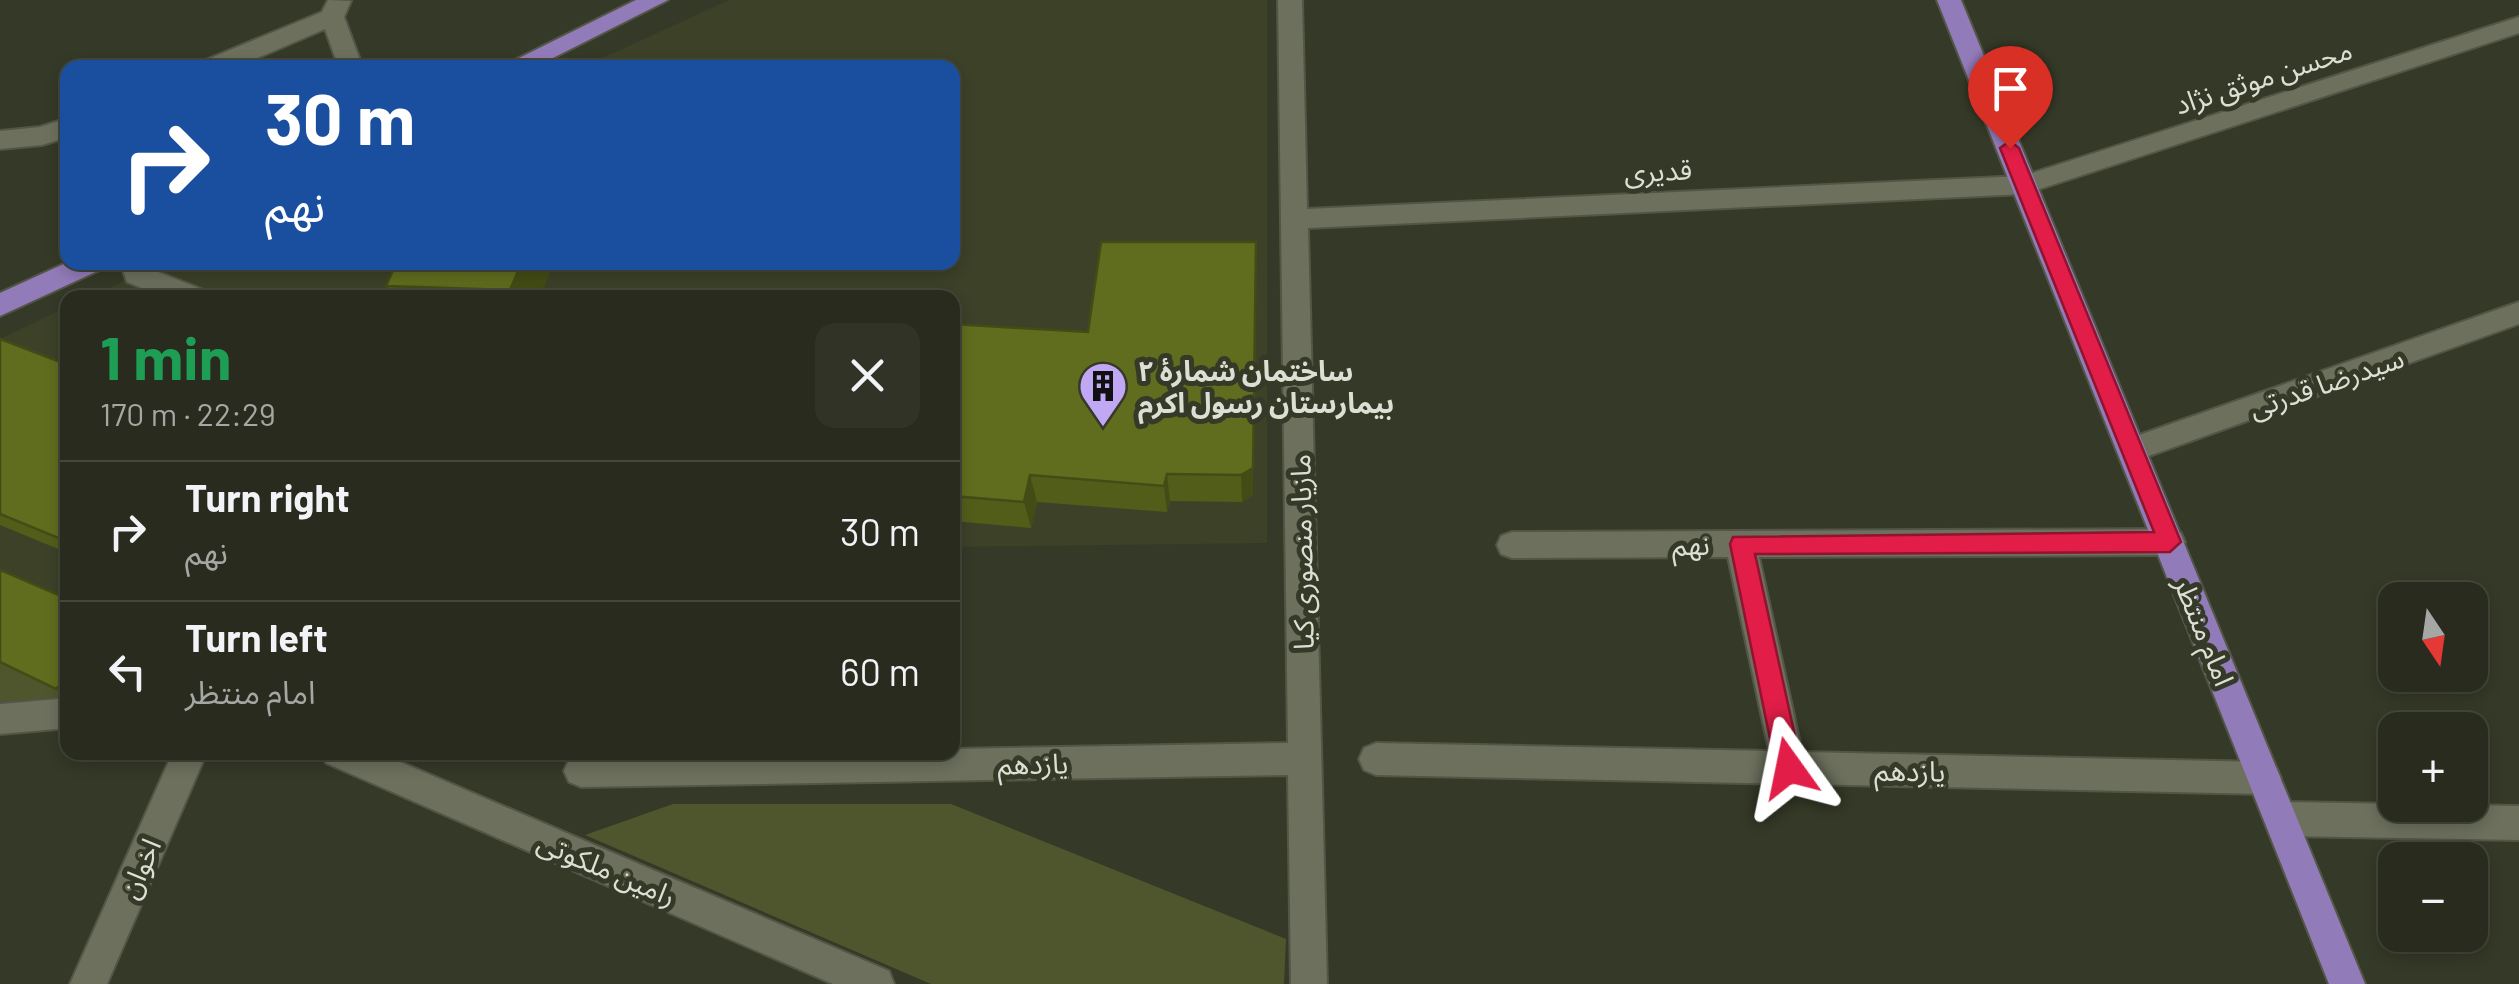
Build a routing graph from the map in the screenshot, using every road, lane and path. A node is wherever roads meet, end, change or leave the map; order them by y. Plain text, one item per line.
1 (656, 0) edge
2 (1290, 0) edge
3 (1949, 0) edge
4 (336, 8) edge
5 (2519, 25) edge
6 (227, 60) edge
7 (349, 60) edge
8 (528, 60) edge
9 (60, 129) edge
10 (0, 140) edge
11 (2024, 185) junction
12 (1294, 219) junction
13 (75, 270) edge
14 (134, 270) edge
15 (174, 290) edge
16 (0, 305) edge
17 (2519, 313) edge
18 (2132, 450) junction
19 (2170, 542) junction
20 (1741, 544) junction
21 (1512, 545) dead end
22 (60, 713) edge
23 (0, 719) edge
24 (1305, 758) junction
25 (1376, 759) dead end
26 (186, 760) edge
27 (357, 760) edge
28 (1789, 768) junction
29 (581, 771) dead end
30 (2264, 778) junction
31 (2281, 819) junction
32 (2519, 822) edge
33 (88, 984) edge
34 (876, 984) edge
35 (1310, 984) edge
36 (2347, 984) edge

1 - 8 main road
2 - 12 street, مازیار منصوری کیا
3 - 11 main road, امام منتظر
4 - 6 street
4 - 7 street
5 - 11 street, محسن موثق نژاد
9 - 10 street
11 - 12 street, قدیری
11 - 18 main road, امام منتظر
12 - 24 street, مازیار منصوری کیا
13 - 16 main road
14 - 15 street
17 - 18 street, سیدرضا قدرتی
18 - 19 main road, امام منتظر
19 - 20 street, نهم
19 - 30 main road, امام منتظر
20 - 21 street, نهم
20 - 28 street
22 - 23 street
24 - 29 street, یازدهم
24 - 35 street, مازیار منصوری کیا
25 - 28 street, یازدهم
26 - 33 street, اخوان
27 - 34 street, رامین ملکوتی
28 - 30 street, یازدهم
30 - 31 main road, امام منتظر
31 - 32 street
31 - 36 main road, امام منتظر

